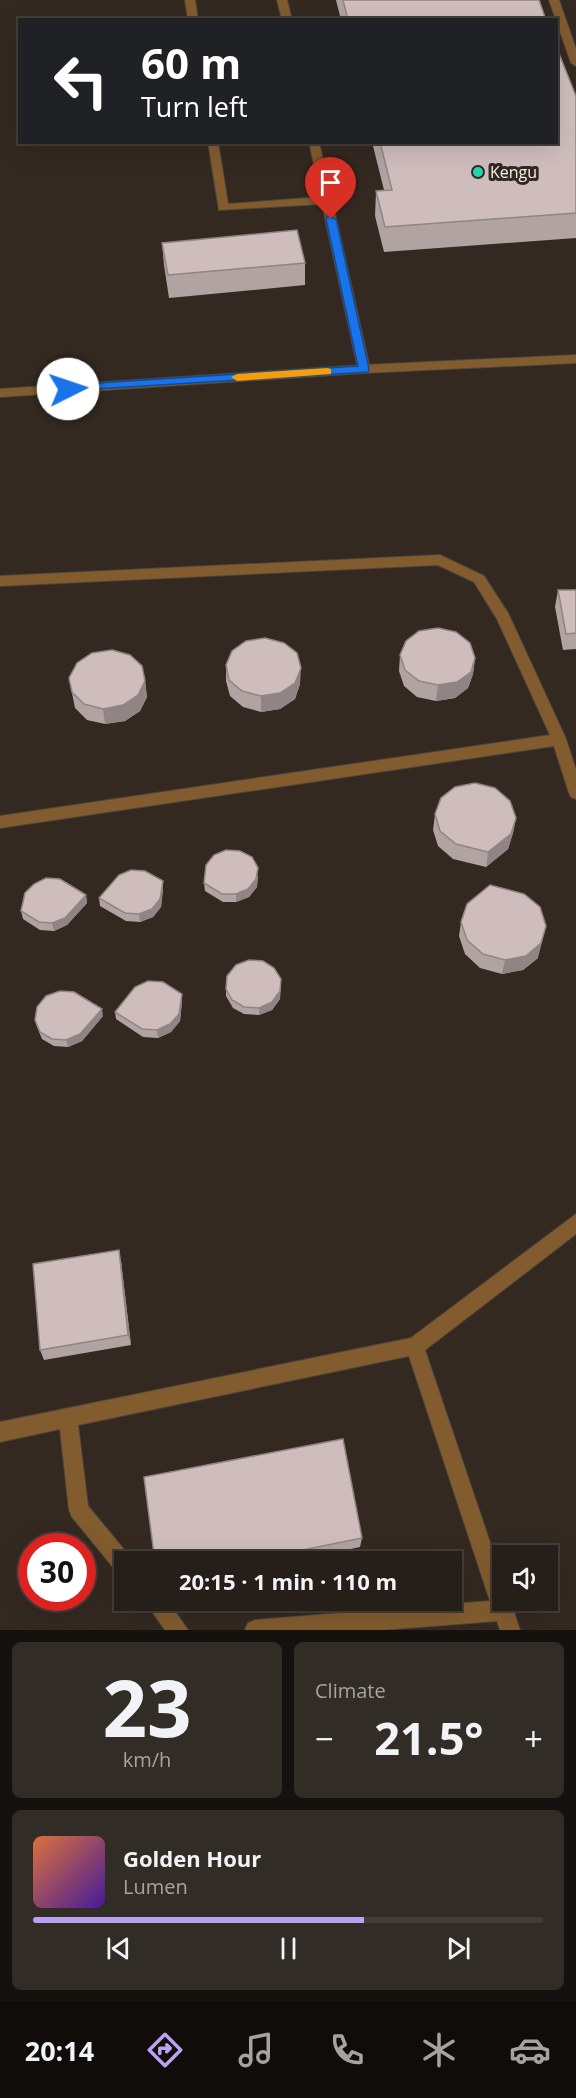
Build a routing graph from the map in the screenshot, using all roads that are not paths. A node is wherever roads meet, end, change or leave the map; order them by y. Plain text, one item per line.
1 (190, 0) edge
2 (282, 0) edge
3 (554, 0) edge
4 (193, 18) edge
5 (286, 18) edge
6 (576, 63) edge
7 (213, 144) edge
8 (314, 144) edge
9 (327, 200) junction
10 (576, 359) edge
11 (364, 369) junction
12 (0, 393) edge
13 (0, 581) edge
14 (559, 739) junction
15 (576, 793) edge
16 (0, 822) edge
17 (576, 1223) edge
18 (415, 1346) junction
19 (68, 1418) junction
20 (0, 1432) edge
21 (114, 1553) edge
22 (492, 1577) edge
23 (163, 1611) edge
24 (492, 1611) edge
25 (503, 1611) edge
26 (178, 1630) edge
27 (255, 1630) edge
28 (510, 1630) edge

1 - 4 street
2 - 5 street
3 - 6 street
7 - 9 street
8 - 9 street
9 - 11 street
10 - 11 street
11 - 12 street
13 - 14 street
14 - 15 street
14 - 16 street
17 - 18 street
18 - 19 street
18 - 22 street
19 - 20 street
19 - 21 street
23 - 26 street
24 - 27 street
25 - 28 street

